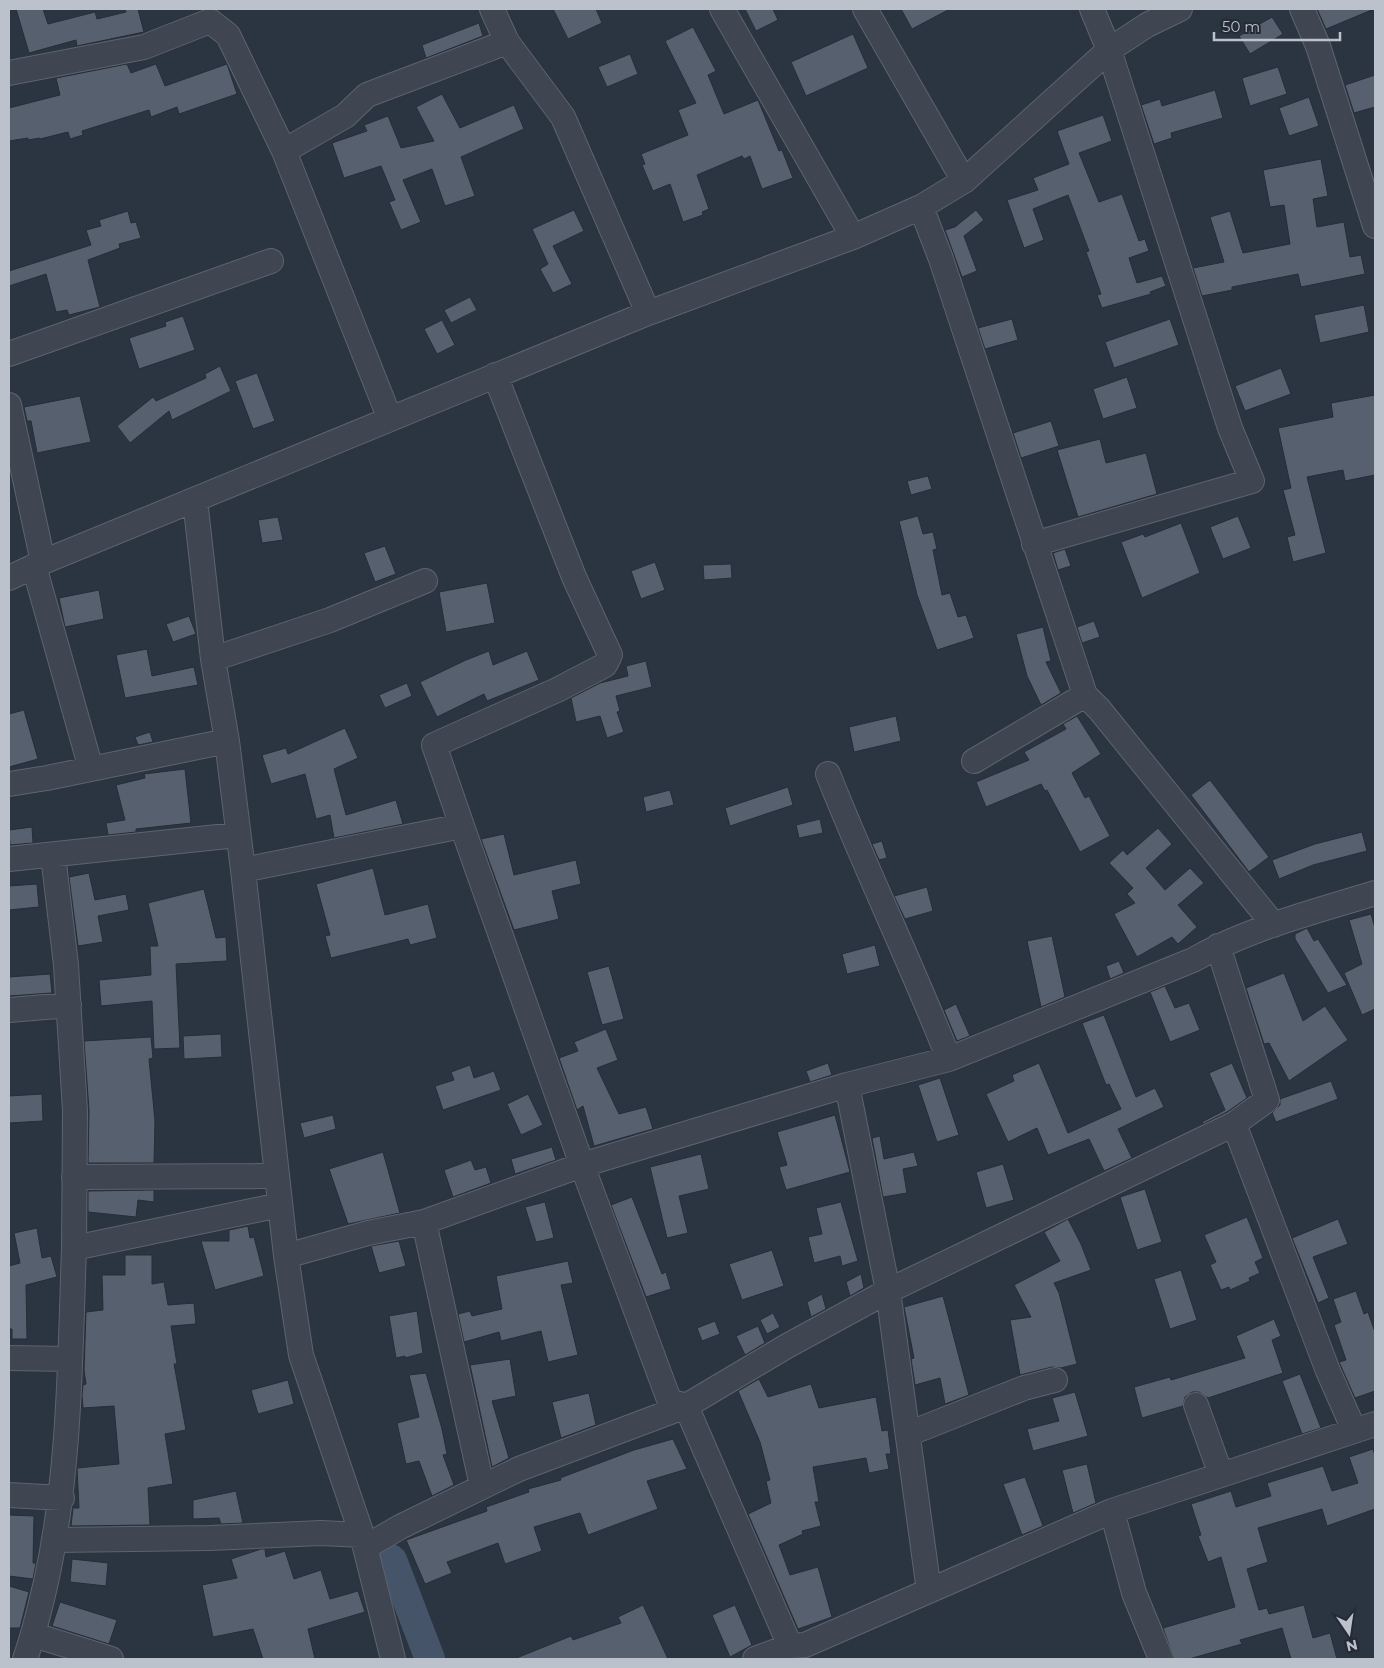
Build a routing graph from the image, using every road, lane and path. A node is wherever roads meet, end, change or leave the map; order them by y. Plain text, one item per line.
1 (492, 9) edge
2 (722, 9) edge
3 (865, 9) edge
4 (1092, 9) edge
5 (1180, 9) edge
6 (1302, 9) edge
7 (1144, 17) edge
8 (507, 42) junction
9 (1109, 50) junction
10 (9, 74) edge
11 (284, 151) junction
12 (964, 181) junction
13 (921, 207) junction
14 (1375, 226) edge
15 (853, 237) junction
16 (271, 261) dead end
17 (648, 313) junction
18 (9, 354) edge
19 (495, 375) junction
20 (9, 405) edge
21 (390, 419) junction
22 (195, 500) junction
23 (1034, 544) junction
24 (39, 564) junction
25 (9, 578) edge
26 (425, 581) dead end
27 (214, 659) junction
28 (1085, 695) junction
29 (227, 741) junction
30 (974, 761) dead end
31 (91, 769) junction
32 (828, 774) dead end
33 (9, 784) edge
34 (462, 826) junction
35 (237, 836) junction
36 (53, 855) junction
37 (9, 860) edge
38 (243, 870) junction
39 (1375, 893) edge
40 (1274, 924) junction
41 (1218, 946) junction
42 (68, 1005) junction
43 (9, 1010) edge
44 (949, 1059) junction
45 (847, 1085) junction
46 (1234, 1124) junction
47 (582, 1165) junction
48 (277, 1176) junction
49 (74, 1178) junction
50 (280, 1205) junction
51 (424, 1222) junction
52 (74, 1248) junction
53 (286, 1256) junction
54 (888, 1291) junction
55 (9, 1358) edge
56 (70, 1359) junction
57 (1055, 1380) dead end
58 (1196, 1405) dead end
59 (686, 1406) junction
60 (1365, 1427) edge
61 (908, 1434) junction
62 (1221, 1475) junction
63 (482, 1486) junction
64 (9, 1495) edge
65 (62, 1498) junction
66 (1112, 1511) junction
67 (362, 1536) junction
68 (55, 1540) junction
69 (929, 1590) junction
70 (34, 1635) junction
71 (802, 1650) edge
72 (25, 1659) edge
73 (111, 1659) edge
74 (393, 1659) edge
75 (755, 1659) edge
76 (1161, 1659) edge

1 - 8 street
2 - 15 street
3 - 12 street
4 - 9 street
5 - 7 street
6 - 14 street
7 - 9 street
8 - 11 street
8 - 17 street
9 - 12 street
9 - 23 street
10 - 11 street
11 - 21 street
12 - 13 street
13 - 15 street
13 - 23 street
15 - 17 street
16 - 18 street
17 - 19 street
19 - 21 street
19 - 34 street
20 - 24 street
21 - 22 street
22 - 24 street
22 - 27 street
23 - 28 street
24 - 25 street
24 - 31 street
26 - 27 street
27 - 29 street
28 - 30 street
28 - 40 street
29 - 31 street
29 - 35 street
31 - 33 street
32 - 44 street
34 - 38 street
34 - 47 street
35 - 36 street
35 - 38 street
36 - 37 street
36 - 42 street
38 - 48 street
39 - 40 street
40 - 41 street
41 - 44 street
41 - 46 street
42 - 43 street
42 - 49 street
44 - 45 street
45 - 47 street
45 - 54 street
46 - 54 street
46 - 60 street
47 - 51 street
47 - 59 street
48 - 49 street
48 - 50 street
49 - 52 street
50 - 52 street
50 - 53 street
51 - 53 street
51 - 63 street
52 - 56 street
53 - 67 street
54 - 59 street
54 - 61 street
55 - 56 street
56 - 65 street
57 - 61 street
58 - 62 street
59 - 63 street
59 - 71 street
60 - 62 street
61 - 69 street
62 - 66 street
63 - 67 street
64 - 65 street
65 - 68 street
66 - 69 street
66 - 76 street
67 - 68 street
67 - 74 street
68 - 70 street
69 - 71 street
70 - 72 street
70 - 73 street
71 - 75 street

